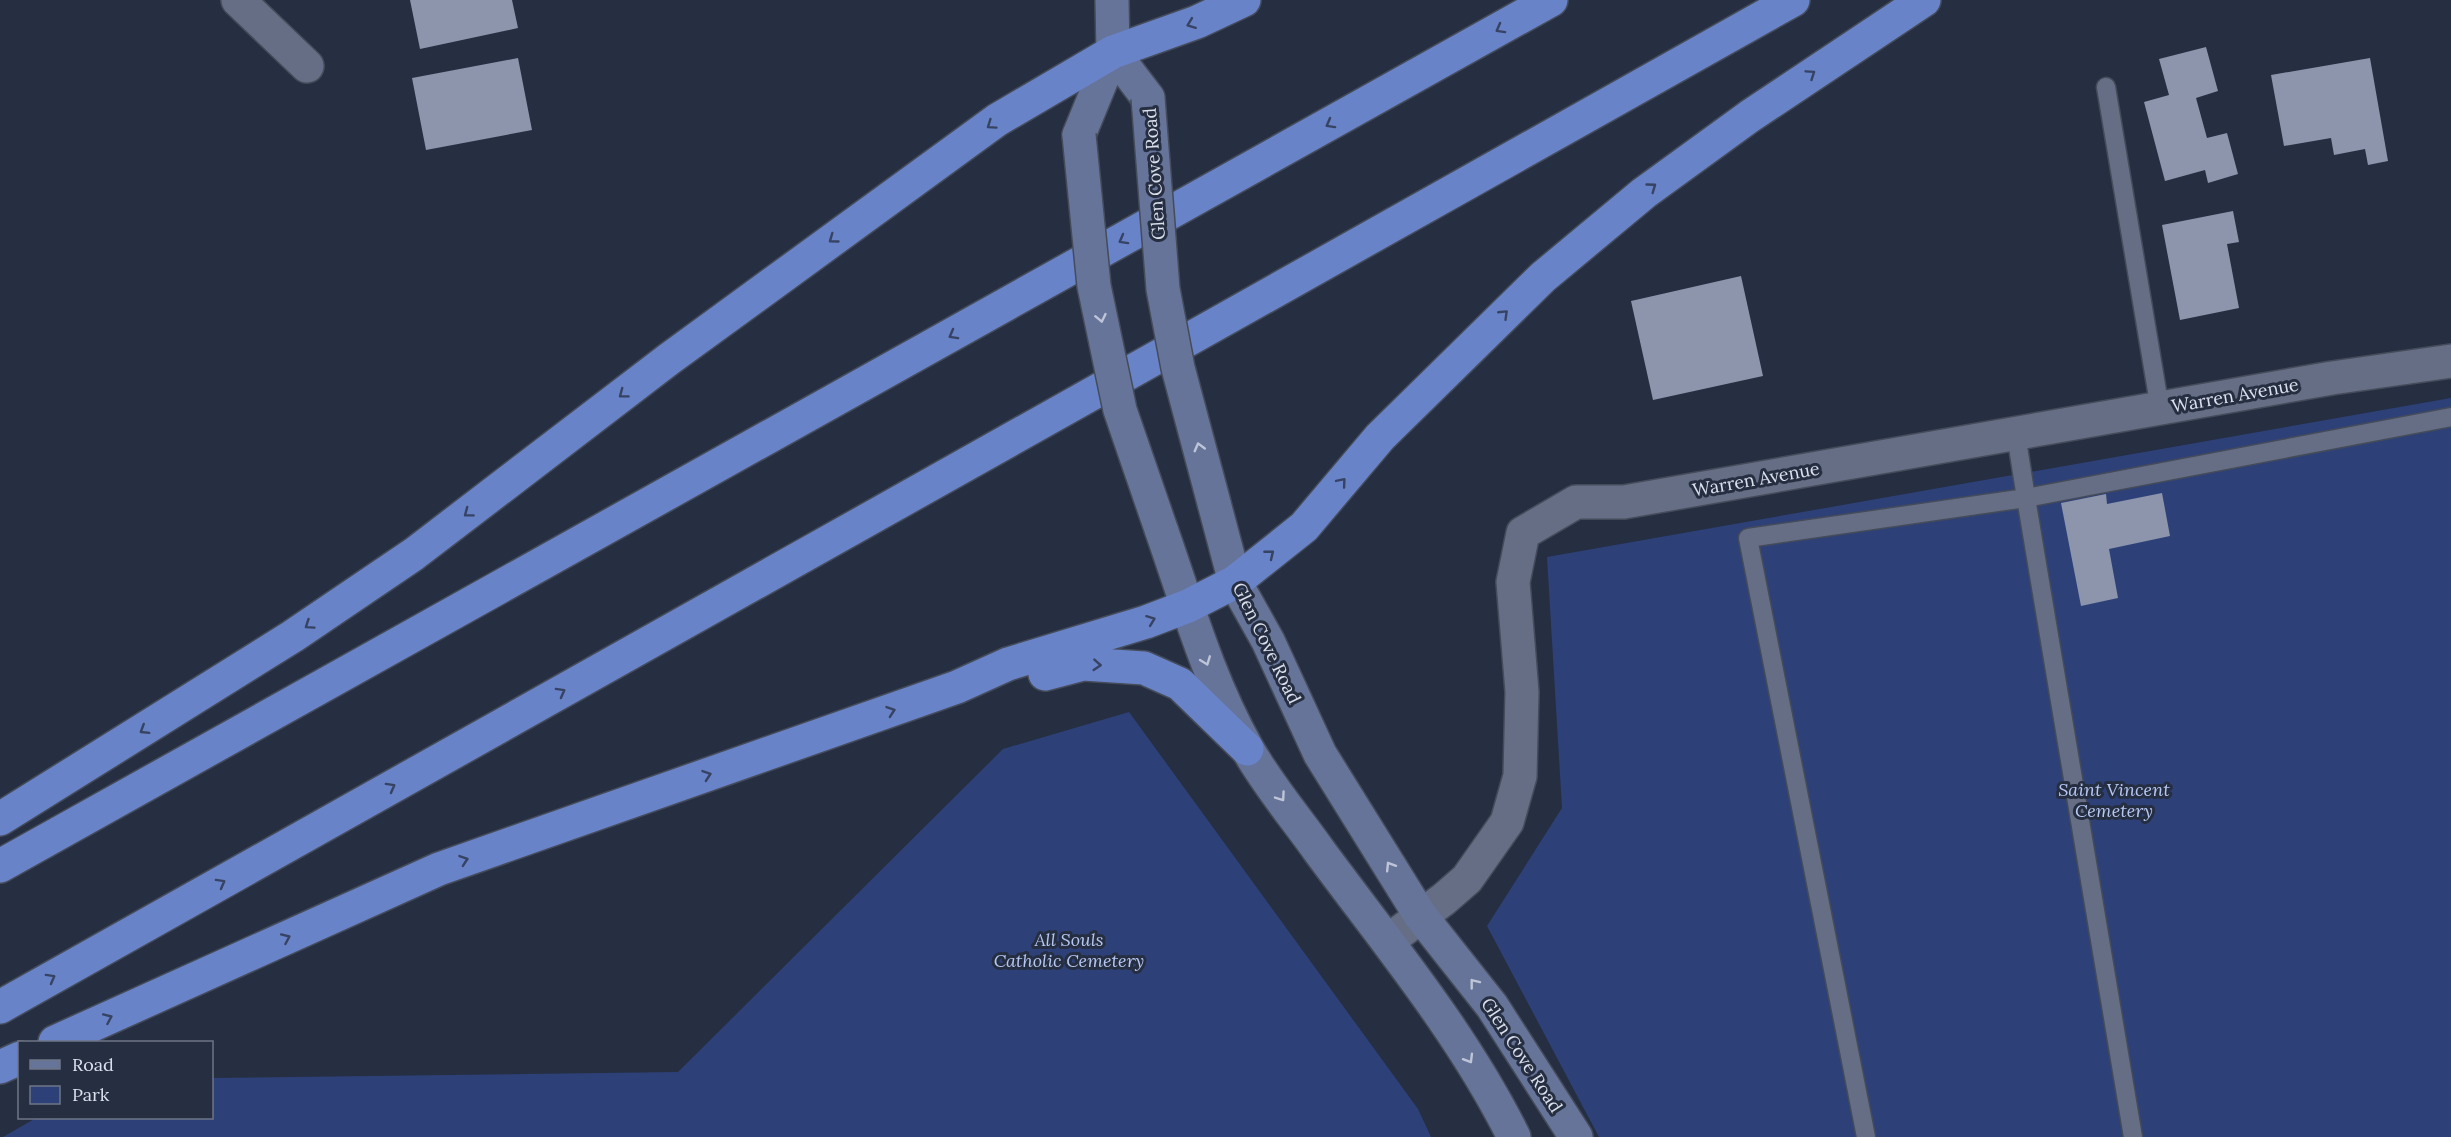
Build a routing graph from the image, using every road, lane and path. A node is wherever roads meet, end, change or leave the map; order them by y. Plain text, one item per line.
1 (238, 0) edge
2 (1112, 0) edge
3 (1244, 0) edge
4 (1551, 0) edge
5 (1794, 0) edge
6 (1924, 0) edge
7 (1113, 52) junction
8 (307, 66) dead end
9 (2106, 87) dead end
10 (2451, 361) edge
11 (2160, 409) junction
12 (2451, 417) edge
13 (2016, 434) junction
14 (2025, 498) junction
15 (1235, 582) junction
16 (1188, 606) junction
17 (957, 687) junction
18 (1247, 749) junction
19 (0, 819) edge
20 (0, 866) edge
21 (1420, 915) junction
22 (1388, 941) junction
23 (0, 1007) edge
24 (57, 1041) edge
25 (18, 1059) edge
26 (0, 1067) edge
27 (1514, 1137) edge
28 (1576, 1137) edge
29 (1866, 1137) edge
30 (2133, 1137) edge

1 - 8 street
2 - 7 main road
3 -> 7 highway
4 -> 20 highway
23 -> 5 highway
15 -> 6 highway
15 -> 7 main road, Glen Cove Road, bridge
7 -> 16 main road, bridge
7 -> 19 highway
9 - 11 lane
10 - 11 street, Warren Avenue
11 - 13 street, Warren Avenue
12 - 14 lane
13 - 14 lane
13 - 21 street, Warren Avenue
14 - 29 lane
14 - 30 lane
15 - 16 highway
21 -> 15 main road, Glen Cove Road
17 -> 16 highway
16 -> 18 main road
17 -> 18 highway
24 -> 17 highway
18 -> 22 main road
21 - 22 street, Warren Avenue
28 -> 21 main road, Glen Cove Road
22 -> 27 main road
25 - 26 highway

